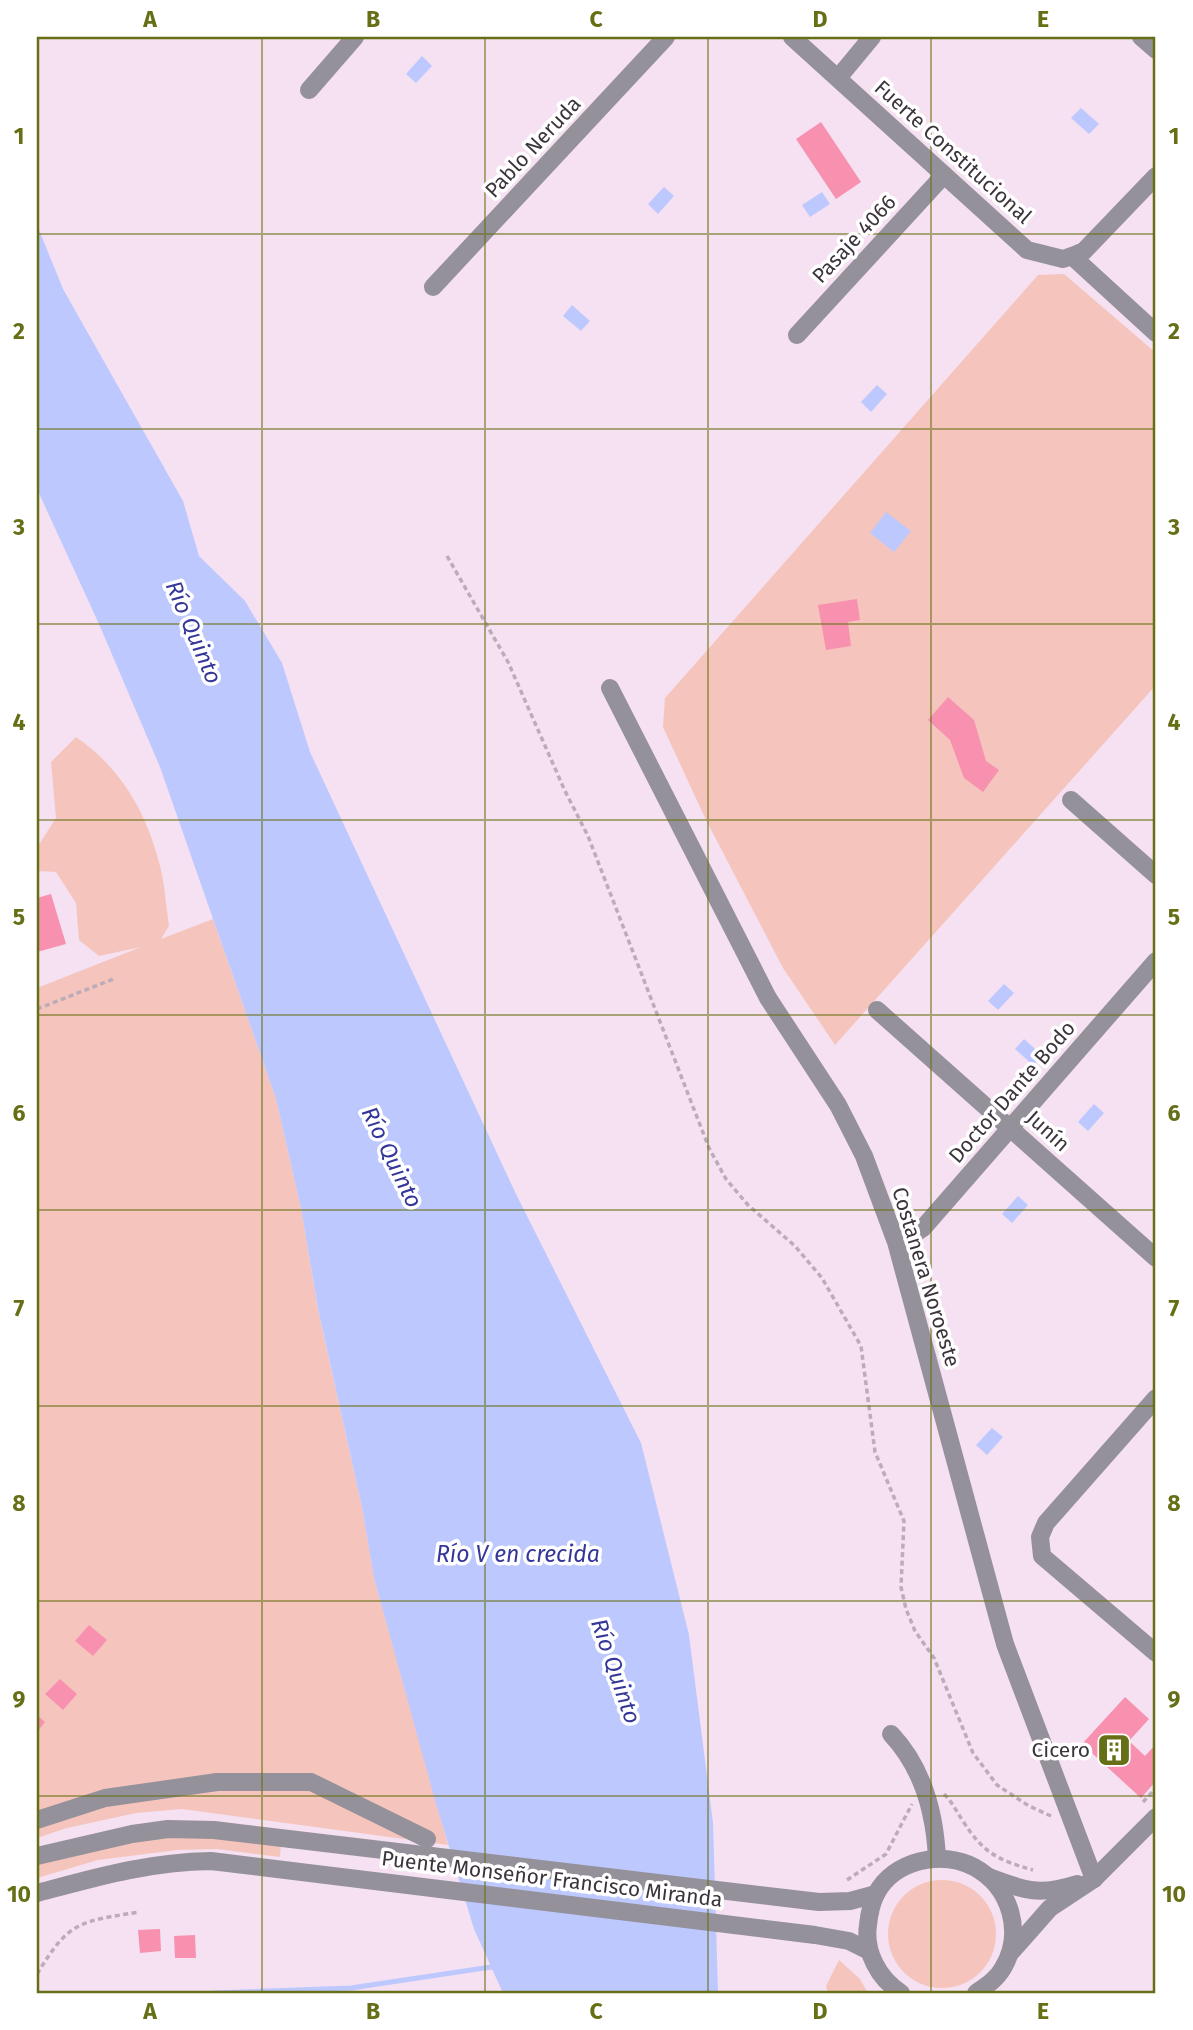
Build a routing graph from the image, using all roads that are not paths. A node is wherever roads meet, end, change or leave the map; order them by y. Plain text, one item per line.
1 (355, 37) edge
2 (666, 37) edge
3 (792, 37) edge
4 (872, 37) edge
5 (1141, 37) edge
6 (1156, 50) edge
7 (838, 78) junction
8 (309, 90) dead end
9 (944, 175) junction
10 (1156, 176) edge
11 (1072, 256) junction
12 (433, 287) dead end
13 (1156, 332) edge
14 (797, 335) dead end
15 (610, 688) dead end
16 (1071, 800) dead end
17 (1156, 876) edge
18 (1156, 961) edge
19 (877, 1010) dead end
20 (1011, 1129) junction
21 (894, 1236) junction
22 (1156, 1258) edge
23 (1156, 1398) edge
24 (1156, 1653) edge
25 (891, 1734) dead end
26 (1156, 1817) edge
27 (37, 1820) edge
28 (427, 1839) dead end
29 (37, 1856) edge
30 (937, 1859) junction
31 (986, 1876) junction
32 (1094, 1879) junction
33 (37, 1892) edge
34 (876, 1894) junction
35 (869, 1951) junction
36 (1010, 1954) junction
37 (901, 1993) edge
38 (976, 1993) edge

1 - 8 street
2 - 12 street, Pablo Neruda
3 - 7 street, Fuerte Constitucional
4 - 7 street
5 - 6 street
7 - 9 street, Fuerte Constitucional
9 - 11 street, Fuerte Constitucional
9 - 14 street, Pasaje 4066
10 - 11 street
11 - 13 street
15 - 21 street, Costanera Noroeste
16 - 17 street
18 - 20 street, Doctor Dante Bodo
19 - 20 street, Junín
20 - 21 street, Doctor Dante Bodo
20 - 22 street, Junín
21 - 32 street, Costanera Noroeste
23 - 24 street
25 - 30 street
26 - 32 street
27 - 28 street
29 - 34 street, Puente Monseñor Francisco Miranda
30 - 31 street
30 - 34 street
31 - 32 street
31 - 36 street
32 - 36 street
33 - 35 street, Puente Monseñor Francisco Miranda
34 - 35 street
35 - 37 street
36 - 38 street

